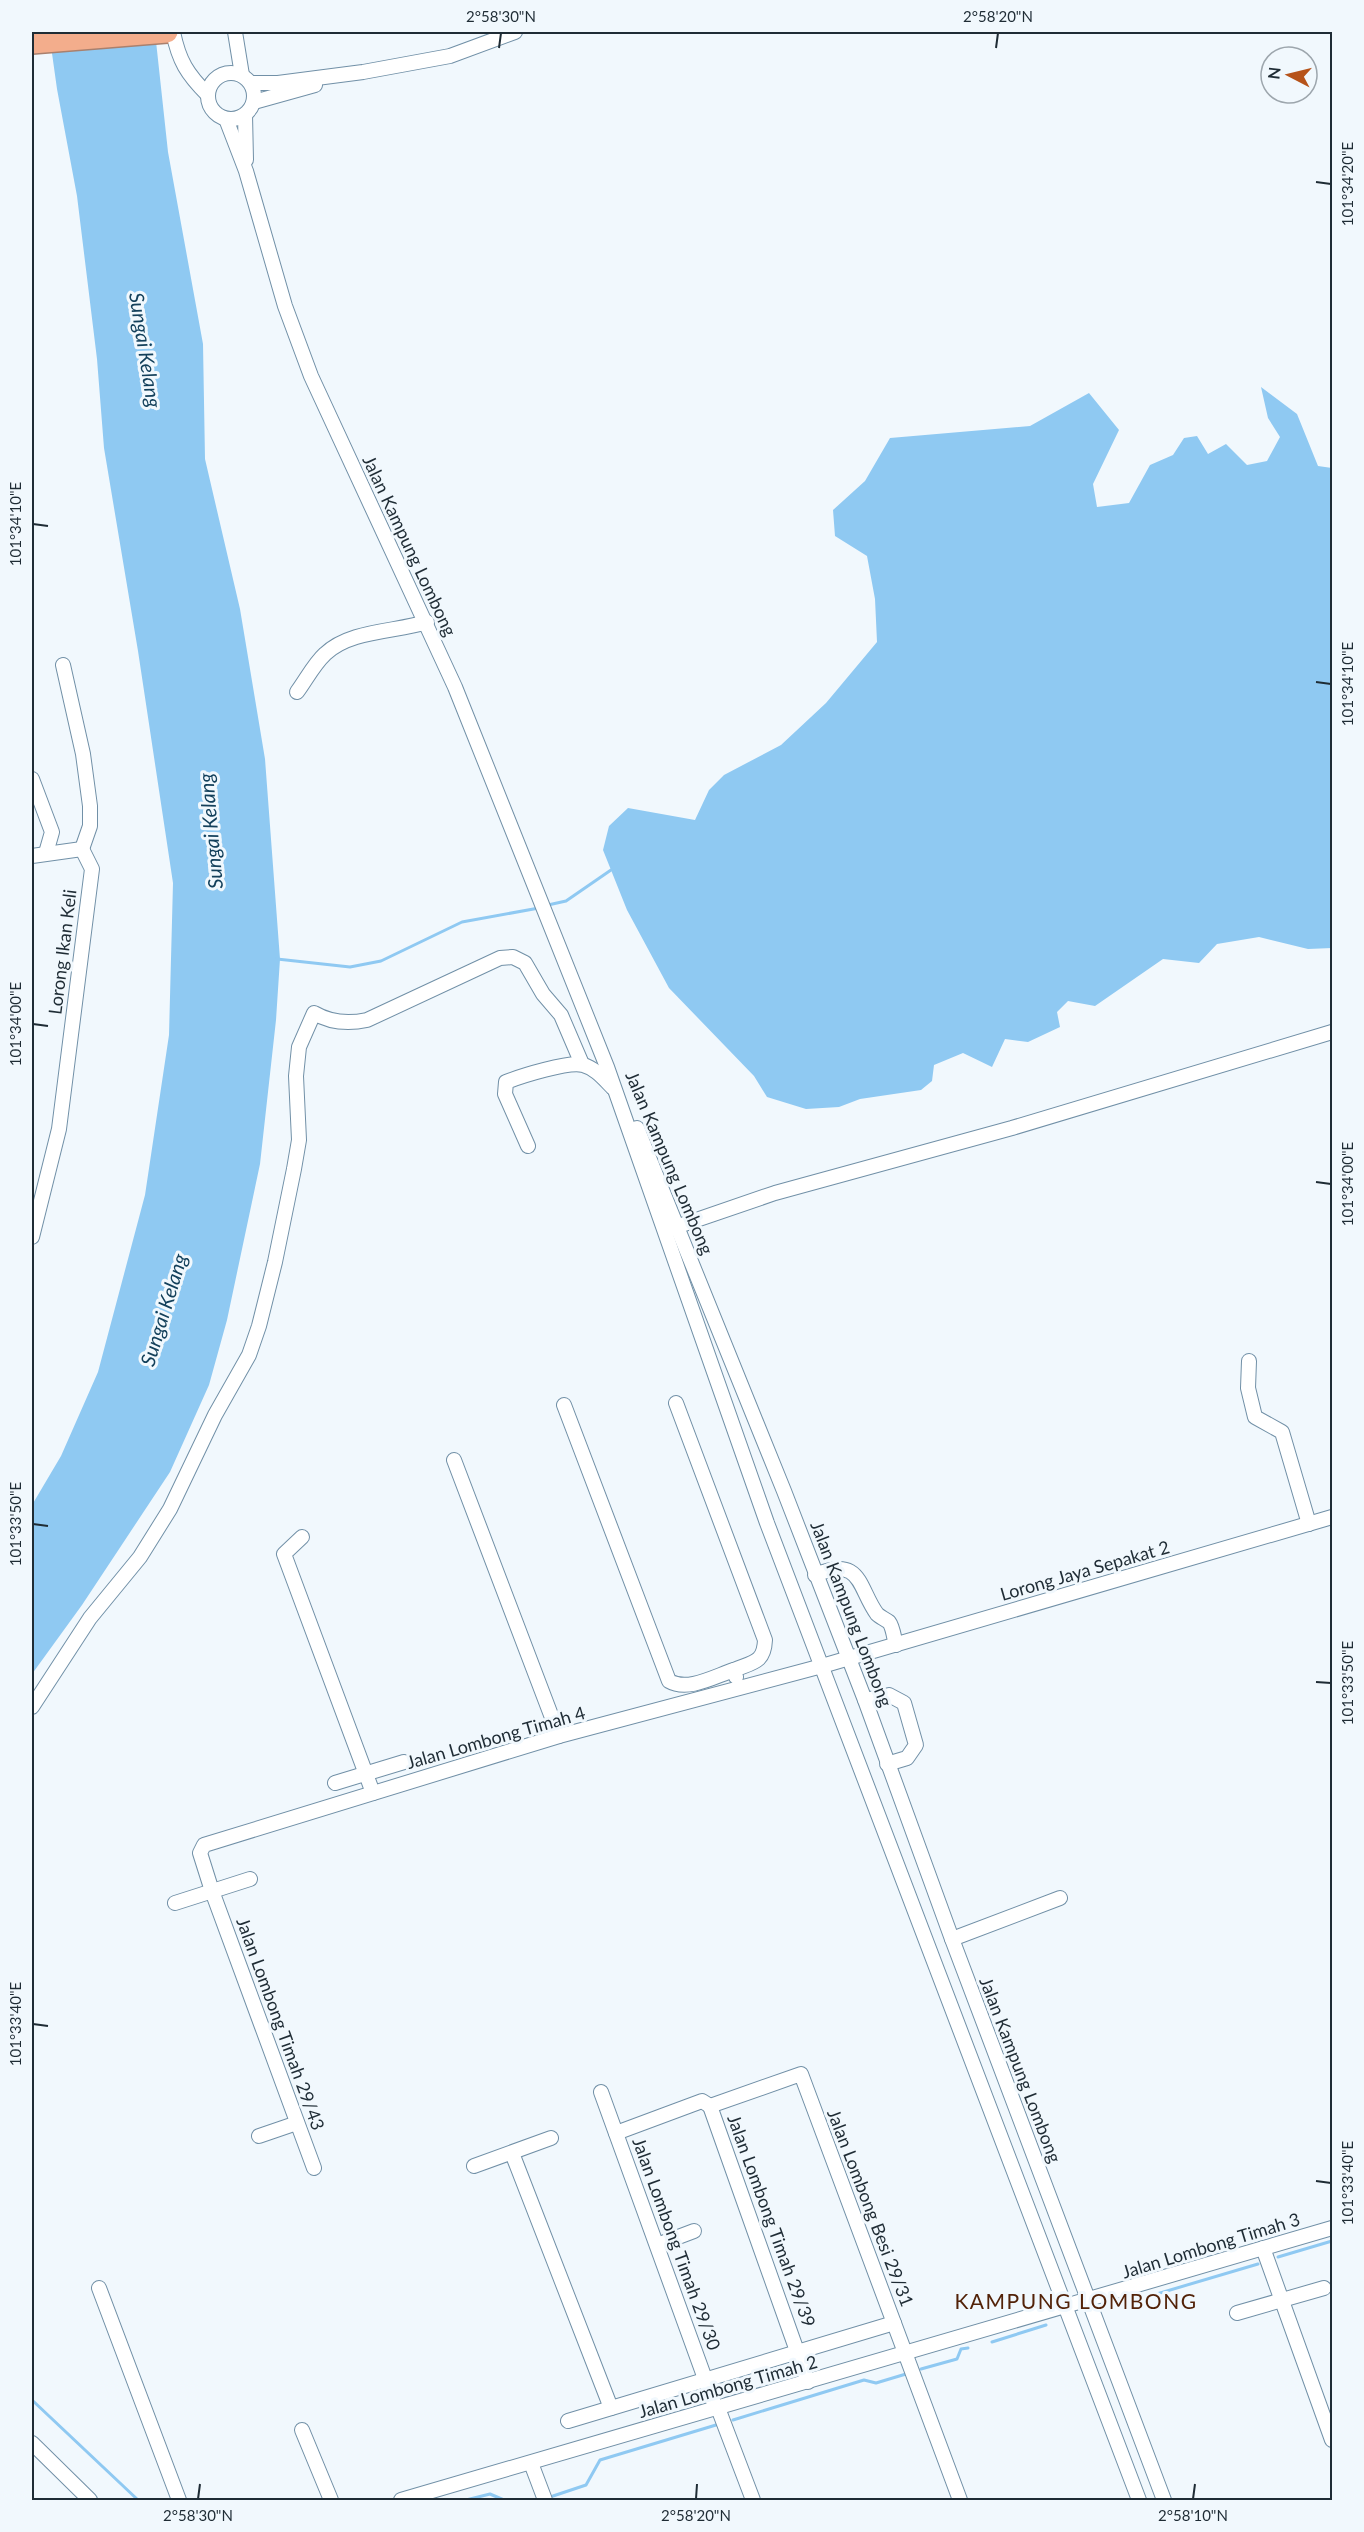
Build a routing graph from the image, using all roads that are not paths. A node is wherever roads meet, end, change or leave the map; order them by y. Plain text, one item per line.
1 (167, 32) edge
2 (173, 32) edge
3 (235, 32) edge
4 (514, 32) edge
5 (32, 43) edge
6 (363, 72) junction
7 (246, 79) junction
8 (208, 95) junction
9 (254, 102) junction
10 (245, 115) junction
11 (226, 120) junction
12 (246, 171) junction
13 (427, 622) junction
14 (63, 665) dead end
15 (297, 692) dead end
16 (32, 779) edge
17 (82, 849) junction
18 (46, 853) junction
19 (32, 856) edge
20 (1332, 1032) edge
21 (582, 1064) junction
22 (607, 1067) junction
23 (614, 1089) junction
24 (528, 1146) dead end
25 (35, 1214) edge
26 (671, 1229) junction
27 (32, 1237) edge
28 (1249, 1361) dead end
29 (676, 1402) dead end
30 (564, 1405) dead end
31 (454, 1460) dead end
32 (1332, 1517) edge
33 (1309, 1524) junction
34 (302, 1537) dead end
35 (815, 1575) junction
36 (896, 1645) junction
37 (847, 1659) junction
38 (822, 1666) junction
39 (734, 1670) junction
40 (739, 1689) junction
41 (865, 1700) junction
42 (32, 1707) edge
43 (559, 1737) junction
44 (404, 1762) dead end
45 (887, 1764) junction
46 (366, 1773) junction
47 (335, 1783) dead end
48 (374, 1793) junction
49 (250, 1879) dead end
50 (212, 1892) junction
51 (1060, 1898) dead end
52 (175, 1903) dead end
53 (952, 1939) junction
54 (601, 2092) dead end
55 (710, 2106) junction
56 (297, 2123) junction
57 (616, 2133) junction
58 (259, 2136) dead end
59 (551, 2138) dead end
60 (512, 2153) junction
61 (474, 2166) dead end
62 (314, 2168) dead end
63 (1332, 2228) edge
64 (694, 2231) dead end
65 (657, 2245) junction
66 (1263, 2248) junction
67 (99, 2288) dead end
68 (1324, 2288) dead end
69 (1282, 2300) junction
70 (1089, 2301) junction
71 (1066, 2308) junction
72 (1237, 2313) dead end
73 (894, 2323) junction
74 (799, 2351) junction
75 (904, 2354) junction
76 (705, 2379) junction
77 (808, 2382) junction
78 (610, 2409) junction
79 (717, 2409) junction
80 (568, 2421) dead end
81 (302, 2430) dead end
82 (1332, 2440) edge
83 (32, 2443) edge
84 (531, 2463) junction
85 (445, 2494) edge
86 (90, 2500) edge
87 (179, 2500) edge
88 (331, 2500) edge
89 (401, 2500) edge
90 (545, 2500) edge
91 (753, 2500) edge
92 (960, 2500) edge
93 (1139, 2500) edge
94 (1164, 2500) edge

1 - 5 highway
2 - 8 street
3 - 7 street
4 - 6 street
6 - 7 street
6 - 9 street
7 - 8 street
7 - 9 street
8 - 11 street
9 - 10 street
10 - 11 street
10 - 12 street
11 - 12 street
12 - 13 street, Jalan Kampung Lombong
13 - 15 street
13 - 22 street, Jalan Kampung Lombong
14 - 17 street
16 - 18 street
17 - 18 street
17 - 25 street, Lorong Ikan Keli
18 - 19 street
20 - 26 street
21 - 23 street
21 - 24 street
21 - 42 street
22 - 23 street, Jalan Kampung Lombong
22 - 26 street, Jalan Kampung Lombong
23 - 26 street, Jalan Kampung Lombong
25 - 27 street, Lorong Ikan Keli
26 - 35 street, Jalan Kampung Lombong
26 - 38 street, Jalan Kampung Lombong
28 - 33 street
29 - 39 street
30 - 39 street
31 - 43 street
32 - 33 street, Lorong Jaya Sepakat 2
33 - 36 street, Lorong Jaya Sepakat 2
34 - 46 street
35 - 36 street
35 - 37 street, Jalan Kampung Lombong
36 - 37 street, Lorong Jaya Sepakat 2
37 - 38 street, Jalan Lombong Timah 4
37 - 41 street, Jalan Kampung Lombong
38 - 40 street, Jalan Lombong Timah 4
38 - 71 street, Jalan Kampung Lombong
39 - 40 street
40 - 43 street, Jalan Lombong Timah 4
41 - 45 street, Jalan Kampung Lombong
41 - 45 street
43 - 48 street, Jalan Lombong Timah 4
44 - 46 street
45 - 53 street, Jalan Kampung Lombong
46 - 47 street
46 - 48 street
48 - 50 street, Jalan Lombong Timah 4
49 - 50 street
50 - 52 street
50 - 56 street, Jalan Lombong Timah 29/43
51 - 53 street
53 - 70 street, Jalan Kampung Lombong
54 - 57 street, Jalan Lombong Timah 29/30
55 - 57 street
55 - 73 street, Jalan Lombong Besi 29/31
55 - 74 street, Jalan Lombong Timah 29/39
56 - 58 street
56 - 62 street, Jalan Lombong Timah 29/43
57 - 65 street, Jalan Lombong Timah 29/30
59 - 60 street
60 - 61 street
60 - 78 street
63 - 66 street, Jalan Lombong Timah 3
64 - 65 street
65 - 76 street, Jalan Lombong Timah 29/30
66 - 69 street
66 - 70 street, Jalan Lombong Timah 3
67 - 87 street
68 - 69 street
69 - 72 street
69 - 82 street
70 - 71 street, Jalan Lombong Timah 3
70 - 94 street, Jalan Kampung Lombong
71 - 75 street, Jalan Lombong Timah 2
71 - 93 street, Jalan Kampung Lombong
73 - 74 street
73 - 75 street, Jalan Lombong Besi 29/31
74 - 76 street
74 - 77 street, Jalan Lombong Timah 29/39
75 - 77 street, Jalan Lombong Timah 2
75 - 92 street, Jalan Lombong Besi 29/31
76 - 78 street
76 - 79 street, Jalan Lombong Timah 29/30
77 - 79 street, Jalan Lombong Timah 2
78 - 80 street
79 - 84 street, Jalan Lombong Timah 2
79 - 91 street, Jalan Lombong Timah 29/30
81 - 88 street
83 - 86 street
84 - 85 street, Jalan Lombong Timah 2
84 - 90 street
85 - 89 street, Jalan Lombong Timah 2

